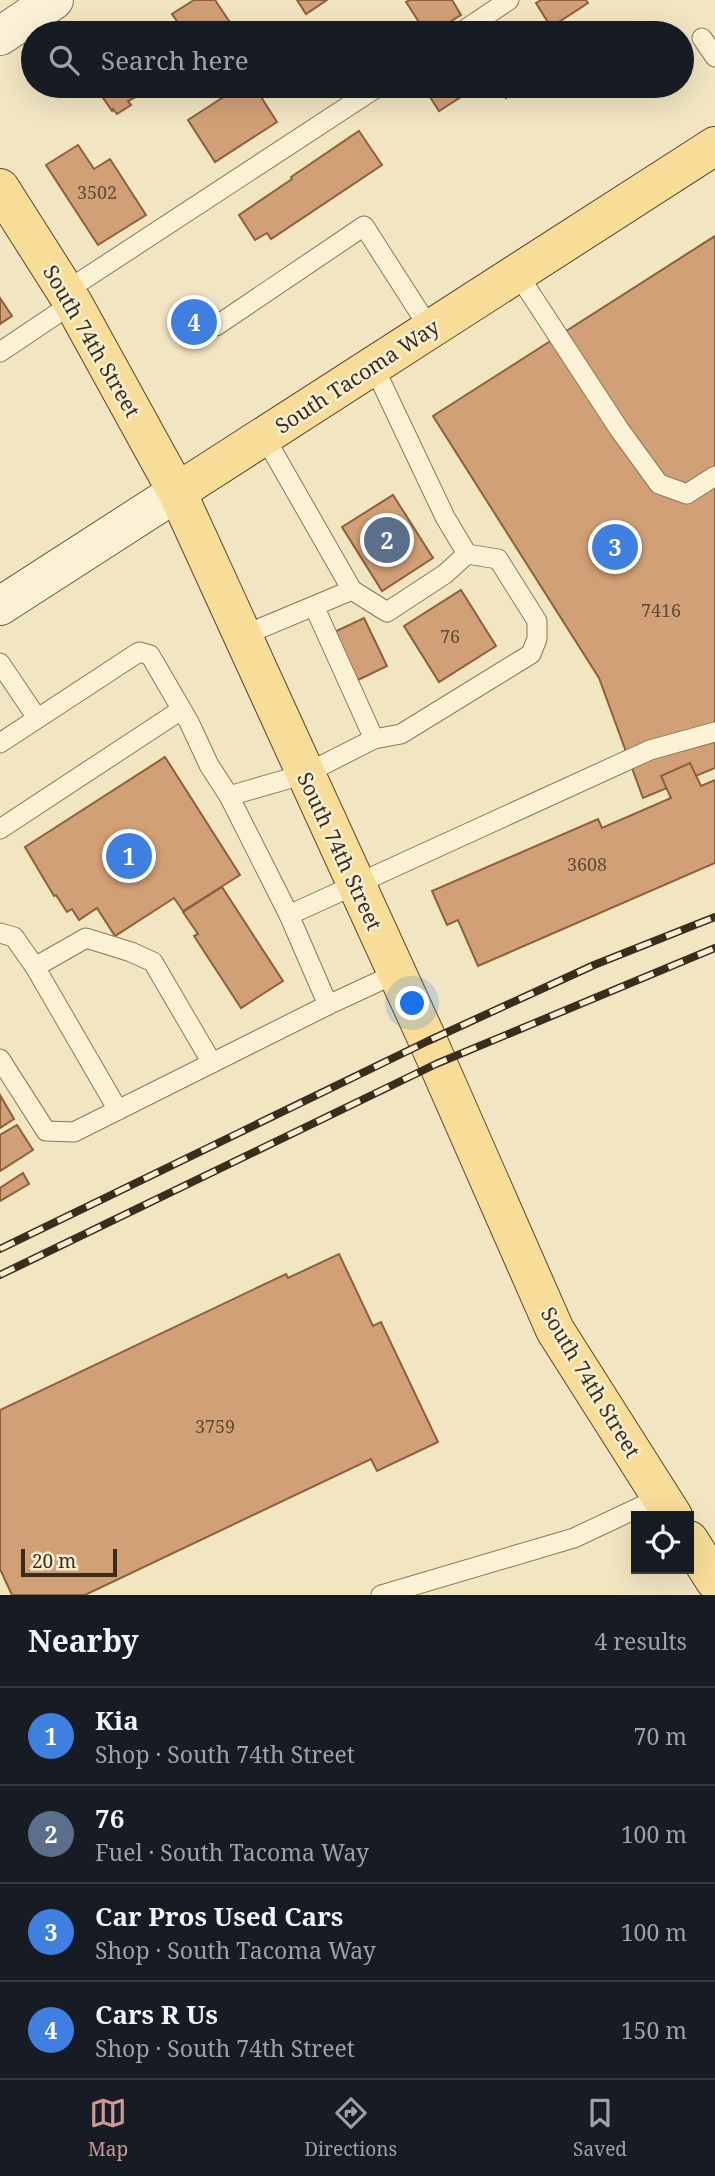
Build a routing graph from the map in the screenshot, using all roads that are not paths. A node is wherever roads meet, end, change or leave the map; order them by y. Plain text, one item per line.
1 (54, 0) edge
2 (509, 0) edge
3 (22, 21) edge
4 (478, 21) edge
5 (21, 22) edge
6 (0, 36) edge
7 (702, 38) dead end
8 (715, 57) edge
9 (361, 98) edge
10 (715, 146) edge
11 (0, 188) edge
12 (517, 273) junction
13 (69, 297) junction
14 (206, 329) dead end
15 (430, 329) junction
16 (0, 352) edge
17 (373, 366) junction
18 (264, 436) junction
19 (715, 476) edge
20 (177, 492) junction
21 (467, 554) junction
22 (352, 590) junction
23 (4, 594) edge
24 (314, 606) junction
25 (242, 636) junction
26 (0, 663) edge
27 (181, 710) junction
28 (37, 719) junction
29 (715, 732) edge
30 (374, 739) junction
31 (0, 743) edge
32 (305, 774) junction
33 (229, 796) junction
34 (0, 829) edge
35 (356, 886) junction
36 (289, 915) junction
37 (0, 933) edge
38 (35, 967) junction
39 (397, 973) junction
40 (328, 1005) junction
41 (212, 1063) junction
42 (3, 1068) edge
43 (118, 1110) junction
44 (667, 1507) edge
45 (694, 1548) edge
46 (715, 1581) edge
47 (382, 1595) edge

1 - 3 main road
2 - 4 lane
5 - 6 main road
7 - 8 lane
9 - 13 lane
10 - 12 main road, South Tacoma Way
11 - 13 main road, South 74th Street
12 - 15 main road, South Tacoma Way
12 - 19 lane
13 - 16 lane
13 - 20 main road, South 74th Street
14 - 15 lane
15 - 17 main road, South Tacoma Way
17 - 18 main road, South Tacoma Way
17 - 21 lane
18 - 20 main road, South Tacoma Way
18 - 22 lane
20 - 23 main road, South Tacoma Way
20 - 25 main road, South 74th Street
21 - 22 lane
21 - 30 lane
22 - 24 lane
24 - 25 lane
24 - 30 lane
25 - 32 main road, South 74th Street
26 - 28 lane
27 - 28 lane
27 - 33 lane
27 - 34 lane
28 - 31 lane
29 - 35 lane
30 - 32 lane
32 - 33 lane
32 - 35 main road, South 74th Street
33 - 36 lane
35 - 36 lane
35 - 39 main road, South 74th Street
36 - 40 lane
37 - 38 lane
38 - 41 lane
38 - 43 lane
39 - 40 lane
39 - 44 main road, South 74th Street
40 - 41 lane
41 - 43 lane
42 - 43 lane
44 - 47 lane
45 - 46 main road

